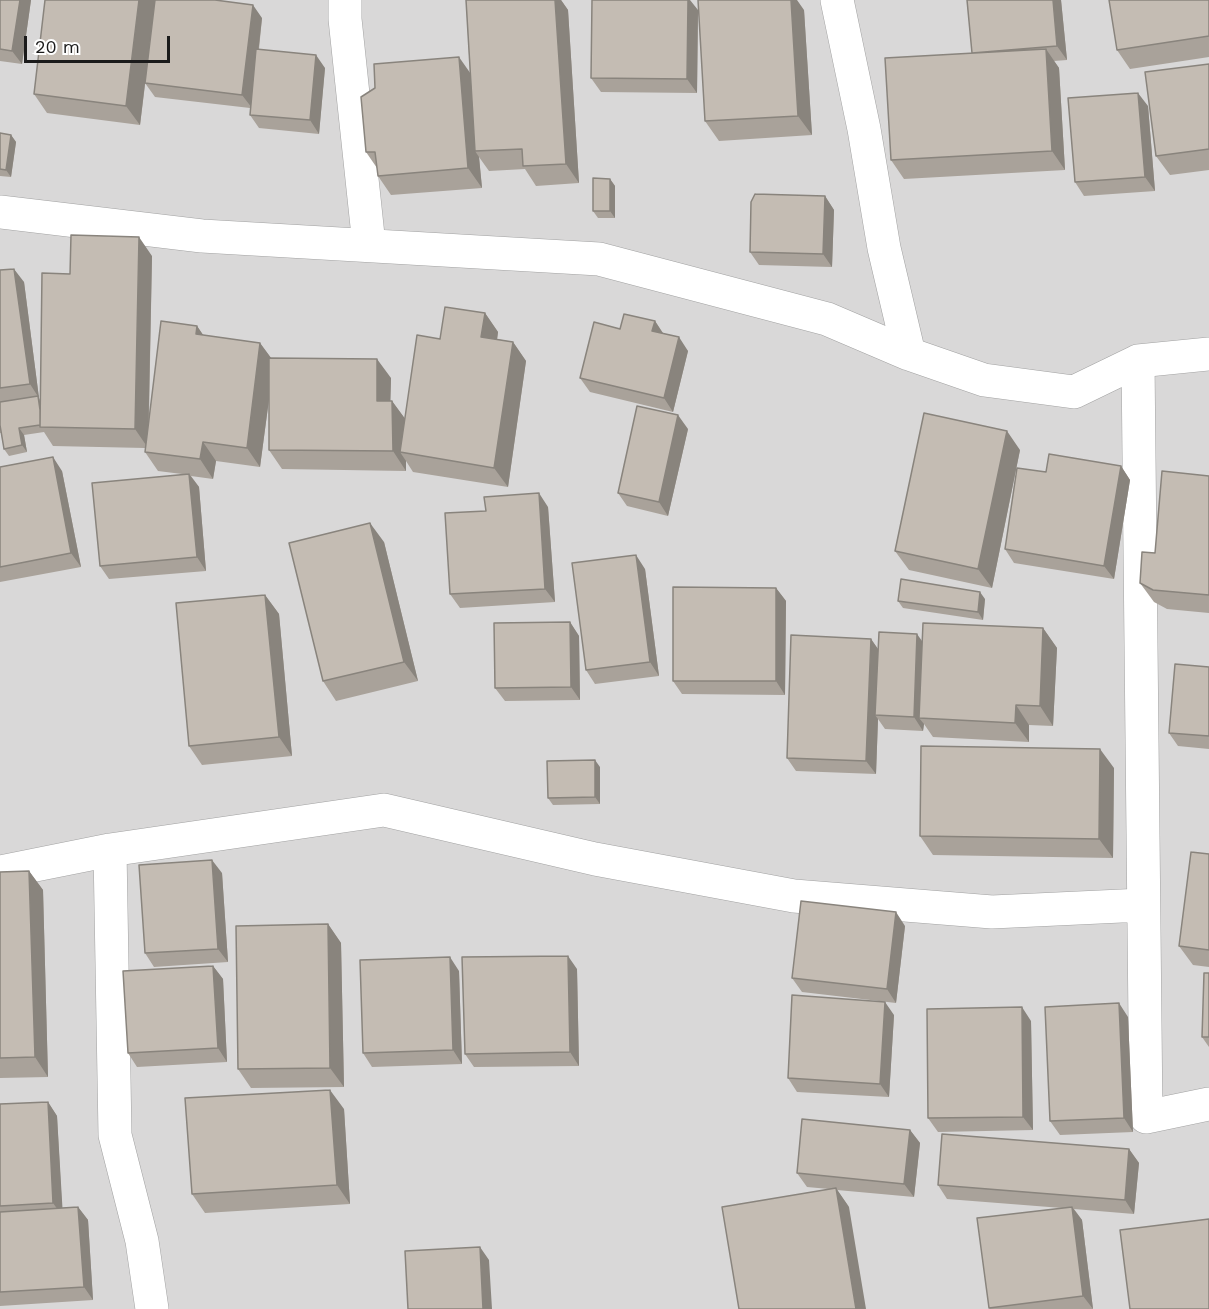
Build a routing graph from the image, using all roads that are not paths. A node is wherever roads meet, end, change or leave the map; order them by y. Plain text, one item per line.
1 (345, 0) edge
2 (837, 0) edge
3 (0, 213) edge
4 (369, 245) junction
5 (909, 354) junction
6 (1209, 354) edge
7 (1138, 361) junction
8 (110, 850) junction
9 (0, 872) edge
10 (1143, 905) junction
11 (1209, 1104) edge
12 (152, 1309) edge

1 - 4 street
2 - 5 street
3 - 4 street
4 - 5 street
5 - 7 street
6 - 7 street
7 - 10 street
8 - 9 street
8 - 10 street
8 - 12 street
10 - 11 street

